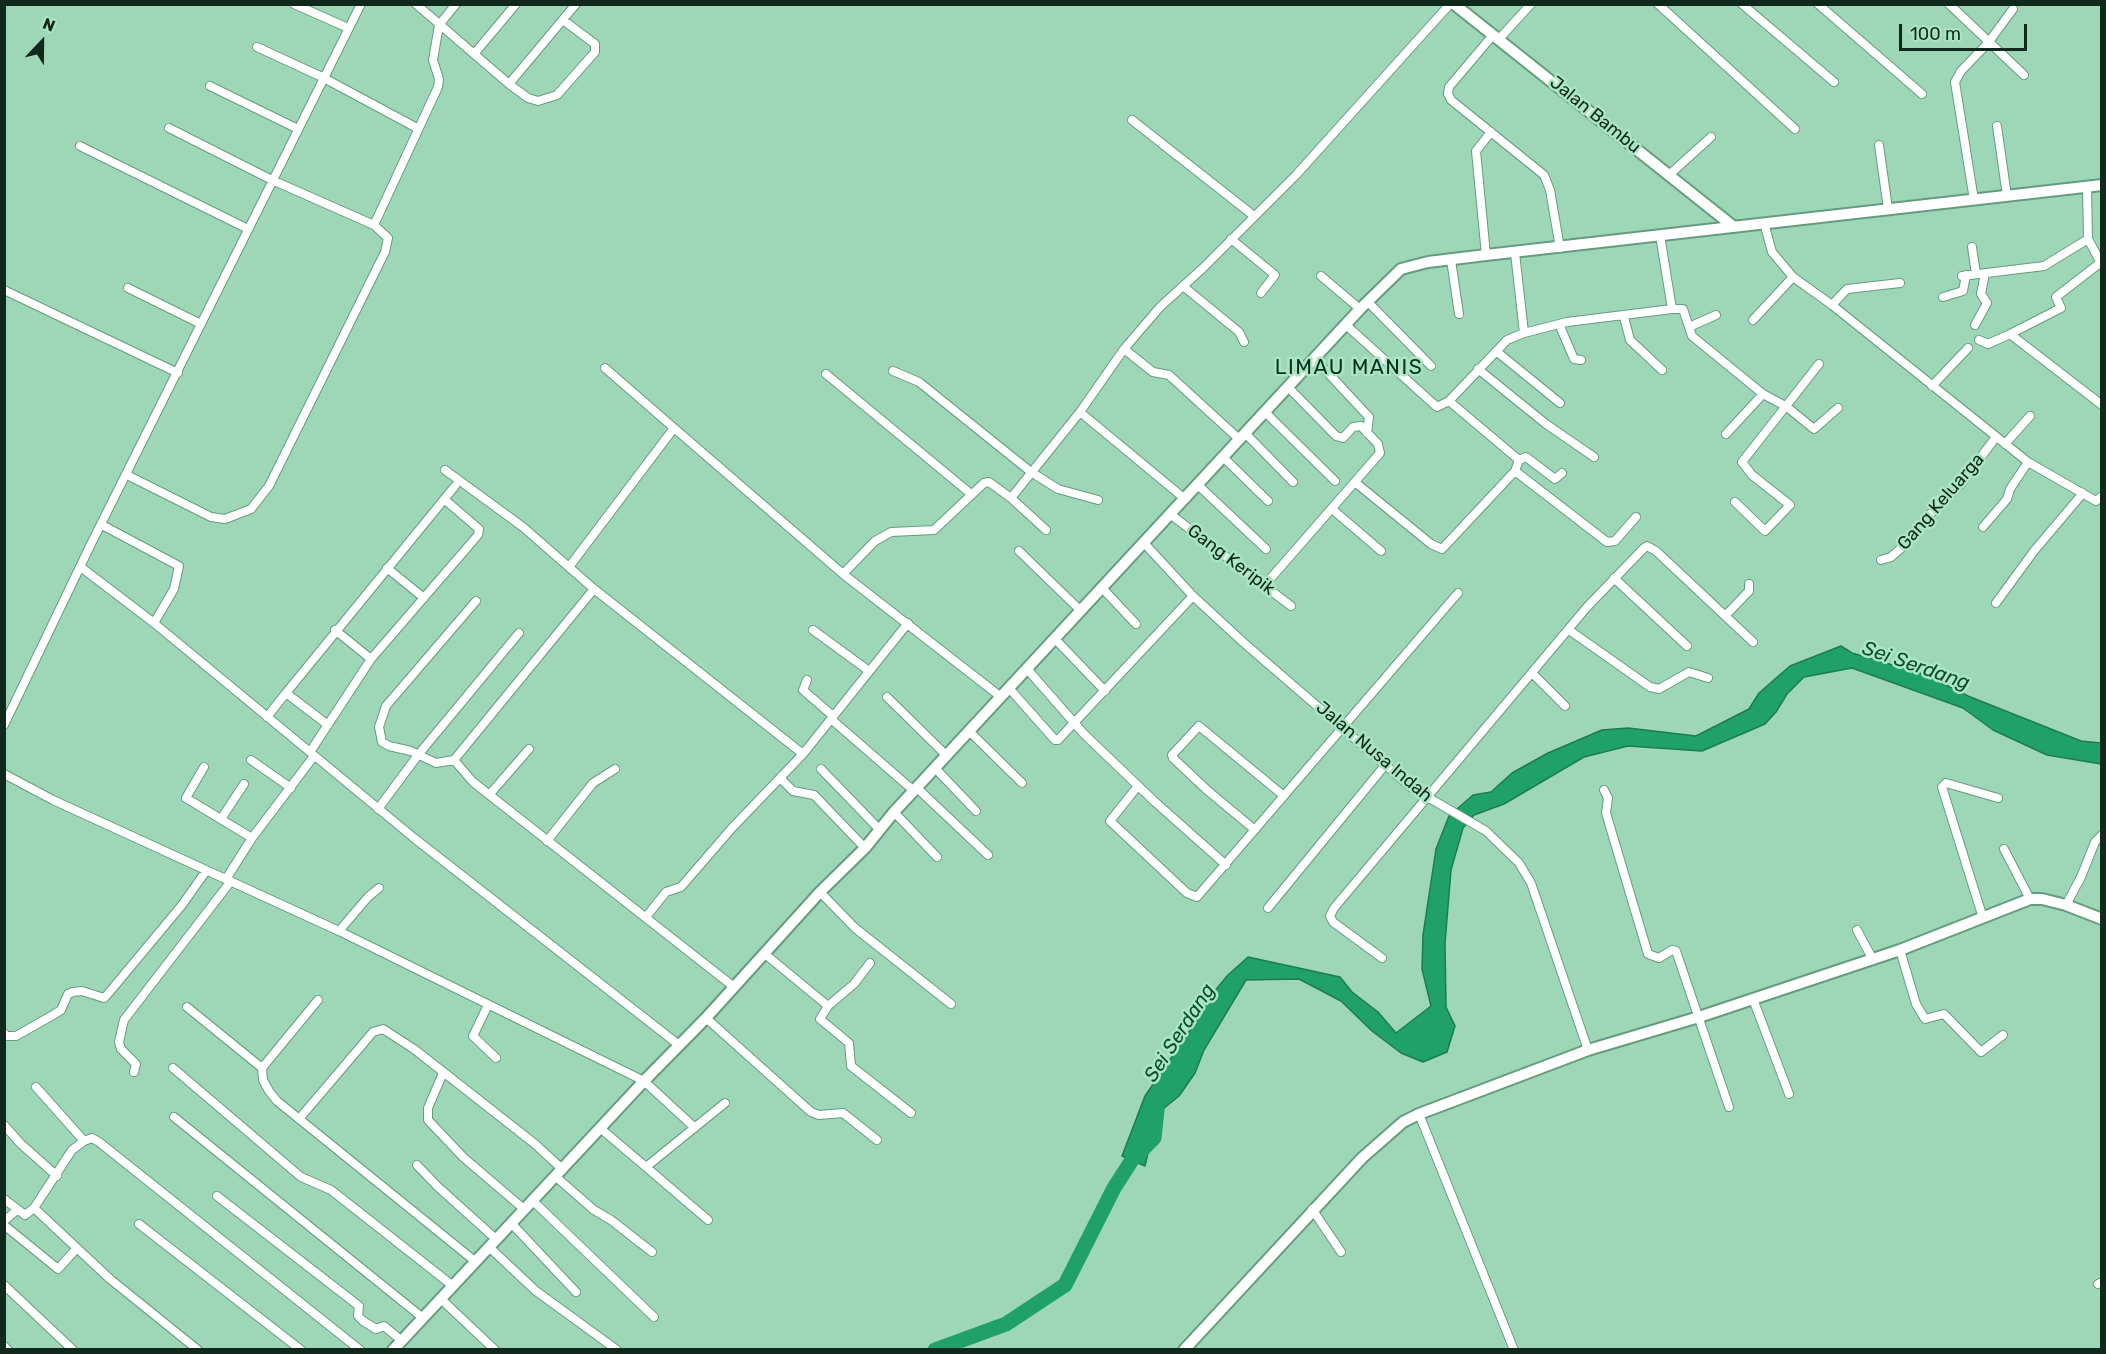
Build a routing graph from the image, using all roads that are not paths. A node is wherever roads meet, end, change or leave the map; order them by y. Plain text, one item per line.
1 (294, 4) edge
2 (361, 4) edge
3 (416, 4) edge
4 (456, 4) edge
5 (516, 4) edge
6 (576, 4) edge
7 (1452, 4) edge
8 (1531, 4) edge
9 (1658, 4) edge
10 (1742, 4) edge
11 (1818, 4) edge
12 (1949, 4) edge
13 (2013, 9) dead end
14 (563, 20) junction
15 (439, 25) junction
16 (348, 28) junction
17 (1496, 37) junction
18 (1988, 43) junction
19 (258, 47) dead end
20 (474, 54) junction
21 (2024, 75) dead end
22 (322, 77) junction
23 (1834, 82) dead end
24 (509, 84) junction
25 (210, 86) dead end
26 (1922, 94) dead end
27 (1132, 120) dead end
28 (1997, 126) dead end
29 (169, 128) dead end
30 (298, 129) junction
31 (417, 129) junction
32 (1795, 129) dead end
33 (1491, 132) junction
34 (1711, 137) dead end
35 (1879, 145) dead end
36 (80, 146) dead end
37 (1669, 175) junction
38 (272, 180) junction
39 (2102, 185) edge
40 (2087, 187) junction
41 (2007, 196) junction
42 (1974, 200) junction
43 (1888, 209) junction
44 (1254, 216) junction
45 (1764, 223) junction
46 (374, 225) junction
47 (1734, 227) junction
48 (248, 229) junction
49 (1660, 235) junction
50 (1231, 239) junction
51 (2088, 239) junction
52 (1972, 247) dead end
53 (1560, 248) junction
54 (1515, 253) junction
55 (1486, 255) junction
56 (1451, 260) junction
57 (2101, 264) edge
58 (1985, 273) junction
59 (1976, 274) junction
60 (1321, 276) dead end
61 (1793, 278) junction
62 (1900, 283) dead end
63 (1183, 286) junction
64 (128, 288) dead end
65 (4, 290) edge
66 (1261, 292) dead end
67 (1943, 297) dead end
68 (1832, 305) junction
69 (1364, 306) junction
70 (1672, 309) junction
71 (1459, 314) dead end
72 (1716, 315) dead end
73 (1624, 317) junction
74 (1753, 320) dead end
75 (201, 324) junction
76 (1559, 324) junction
77 (1346, 325) junction
78 (1975, 325) dead end
79 (1689, 327) junction
80 (1524, 333) junction
81 (2010, 334) junction
82 (1979, 340) dead end
83 (1244, 342) dead end
84 (1968, 348) dead end
85 (1124, 349) junction
86 (1496, 351) junction
87 (1315, 359) junction
88 (1581, 360) dead end
89 (1819, 364) dead end
90 (1431, 366) dead end
91 (606, 368) dead end
92 (1478, 369) junction
93 (1662, 370) dead end
94 (893, 371) dead end
95 (178, 373) junction
96 (826, 374) dead end
97 (1932, 386) junction
98 (1288, 388) junction
99 (1763, 394) junction
100 (1449, 401) junction
101 (1560, 403) dead end
102 (2102, 405) edge
103 (1787, 407) junction
104 (1838, 408) dead end
105 (1080, 412) junction
106 (1265, 412) junction
107 (2030, 416) dead end
108 (674, 428) junction
109 (1367, 433) junction
110 (1726, 434) dead end
111 (1242, 436) junction
112 (1996, 437) junction
113 (2005, 444) junction
114 (1594, 457) dead end
115 (1223, 458) junction
116 (1519, 460) junction
117 (2028, 462) junction
118 (445, 470) dead end
119 (1515, 471) junction
120 (1030, 472) junction
121 (1562, 473) dead end
122 (128, 476) junction
123 (1335, 481) dead end
124 (1293, 482) dead end
125 (1356, 483) junction
126 (455, 486) dead end
127 (1199, 486) junction
128 (2083, 493) junction
129 (970, 494) junction
130 (1011, 498) junction
131 (444, 499) junction
132 (1185, 499) junction
133 (1098, 500) dead end
134 (1268, 501) dead end
135 (2100, 501) edge
136 (1735, 502) dead end
137 (1332, 509) junction
138 (1170, 514) junction
139 (1635, 517) dead end
140 (102, 525) junction
141 (1983, 527) dead end
142 (1046, 530) dead end
143 (1144, 543) junction
144 (1266, 549) dead end
145 (1019, 551) dead end
146 (1381, 551) dead end
147 (1881, 560) dead end
148 (569, 567) junction
149 (82, 568) junction
150 (387, 568) junction
151 (843, 573) junction
152 (1614, 578) junction
153 (1749, 584) dead end
154 (1264, 586) junction
155 (594, 589) junction
156 (1103, 589) junction
157 (1458, 593) dead end
158 (1193, 596) junction
159 (424, 598) junction
160 (476, 601) dead end
161 (1996, 603) dead end
162 (1291, 606) dead end
163 (1081, 611) junction
164 (1725, 616) junction
165 (154, 623) junction
166 (908, 624) junction
167 (1136, 624) dead end
168 (335, 630) junction
169 (813, 630) dead end
170 (1569, 630) junction
171 (519, 633) dead end
172 (1056, 640) junction
173 (1753, 642) dead end
174 (1687, 646) dead end
175 (371, 659) junction
176 (1028, 670) junction
177 (870, 671) junction
178 (1533, 674) junction
179 (1708, 678) dead end
180 (807, 680) dead end
181 (1009, 688) junction
182 (1105, 691) junction
183 (286, 693) junction
184 (887, 697) dead end
185 (1001, 697) junction
186 (1565, 706) dead end
187 (267, 717) junction
188 (832, 718) junction
189 (1075, 724) junction
190 (4, 725) edge
191 (328, 725) junction
192 (1344, 728) junction
193 (969, 731) junction
194 (529, 749) dead end
195 (312, 754) junction
196 (803, 754) junction
197 (418, 755) junction
198 (947, 756) junction
199 (251, 760) dead end
200 (454, 760) junction
201 (1386, 765) junction
202 (204, 767) dead end
203 (935, 768) junction
204 (615, 769) dead end
205 (821, 769) dead end
206 (4, 774) edge
207 (780, 778) junction
208 (1022, 783) dead end
209 (244, 784) dead end
210 (1138, 786) junction
211 (291, 788) junction
212 (916, 790) junction
213 (1604, 790) dead end
214 (490, 794) junction
215 (1284, 796) junction
216 (1998, 798) dead end
217 (1427, 799) junction
218 (378, 809) junction
219 (976, 811) dead end
220 (894, 812) junction
221 (221, 819) junction
222 (879, 829) junction
223 (1255, 830) junction
224 (2102, 835) edge
225 (252, 838) junction
226 (547, 840) junction
227 (865, 848) junction
228 (2004, 849) dead end
229 (988, 855) dead end
230 (937, 857) dead end
231 (1226, 864) junction
232 (206, 871) junction
233 (229, 880) junction
234 (379, 888) dead end
235 (820, 892) junction
236 (2030, 899) junction
237 (2066, 905) junction
238 (1268, 908) dead end
239 (646, 917) junction
240 (1983, 918) junction
241 (2102, 919) edge
242 (1857, 930) dead end
243 (339, 931) junction
244 (1900, 950) junction
245 (765, 954) junction
246 (1382, 958) dead end
247 (1872, 958) junction
248 (870, 963) dead end
249 (734, 987) junction
250 (1753, 999) junction
251 (318, 1000) dead end
252 (951, 1004) dead end
253 (488, 1005) junction
254 (828, 1006) junction
255 (187, 1007) dead end
256 (1699, 1017) junction
257 (706, 1018) junction
258 (4, 1033) edge
259 (2004, 1035) dead end
260 (679, 1045) junction
261 (1588, 1050) junction
262 (496, 1059) dead end
263 (173, 1068) dead end
264 (262, 1068) junction
265 (134, 1072) dead end
266 (443, 1073) junction
267 (644, 1081) junction
268 (36, 1087) dead end
269 (1789, 1094) dead end
270 (725, 1103) dead end
271 (1728, 1107) dead end
272 (911, 1113) dead end
273 (1419, 1114) junction
274 (174, 1117) dead end
275 (299, 1119) junction
276 (4, 1125) edge
277 (694, 1127) junction
278 (600, 1128) junction
279 (877, 1140) dead end
280 (84, 1141) junction
281 (417, 1165) dead end
282 (646, 1167) junction
283 (558, 1173) junction
284 (57, 1176) junction
285 (217, 1196) dead end
286 (4, 1199) edge
287 (529, 1206) junction
288 (34, 1208) junction
289 (1312, 1209) junction
290 (17, 1210) junction
291 (708, 1220) dead end
292 (4, 1223) edge
293 (139, 1224) dead end
294 (512, 1224) junction
295 (494, 1244) junction
296 (78, 1248) junction
297 (652, 1252) dead end
298 (1341, 1252) dead end
299 (476, 1262) junction
300 (4, 1285) edge
301 (453, 1286) junction
302 (576, 1292) dead end
303 (441, 1299) junction
304 (654, 1317) dead end
305 (423, 1318) junction
306 (402, 1341) junction
307 (4, 1346) edge
308 (8, 1350) edge
309 (73, 1350) edge
310 (198, 1350) edge
311 (301, 1350) edge
312 (360, 1350) edge
313 (393, 1350) edge
314 (495, 1350) edge
315 (617, 1350) edge
316 (1184, 1350) edge
317 (1514, 1350) edge

1 - 16 street
2 - 16 street
3 - 15 street
4 - 15 street
5 - 20 street
6 - 14 street
7 - 17 main road, Jalan Bambu
7 - 44 street
8 - 17 street
9 - 32 street
10 - 23 street
11 - 26 street
12 - 18 street
13 - 18 street
14 - 24 street
14 - 24 street
15 - 20 street
15 - 31 street
16 - 22 street
17 - 33 street
17 - 37 main road, Jalan Bambu
18 - 21 street
18 - 42 street
19 - 22 street
20 - 24 street
22 - 30 street
22 - 31 street
25 - 30 street
27 - 44 street
28 - 41 street
29 - 38 street
30 - 38 street
31 - 46 street
33 - 53 street
33 - 55 street
34 - 37 street
35 - 43 street
36 - 48 street
37 - 47 main road, Jalan Bambu
38 - 46 street
38 - 48 street
39 - 40 main road
40 - 41 main road
40 - 51 street
41 - 42 main road
42 - 43 main road
43 - 45 main road
44 - 50 street
45 - 47 main road
45 - 61 street
46 - 122 street
47 - 49 main road
48 - 75 street
49 - 53 main road
49 - 70 street
50 - 63 street
50 - 66 street
51 - 57 street
51 - 58 street
52 - 59 street
53 - 54 main road
54 - 55 main road
54 - 80 street
55 - 56 main road
56 - 69 main road
56 - 71 street
57 - 81 street
58 - 59 street
58 - 78 street
59 - 67 street
60 - 69 street
61 - 68 street
61 - 74 street
62 - 68 street
63 - 83 street
63 - 85 street
64 - 75 street
65 - 95 street
68 - 97 street
69 - 77 main road
69 - 90 street
70 - 73 street
70 - 79 street
72 - 79 street
73 - 76 street
73 - 93 street
75 - 95 street
76 - 80 street
76 - 88 street
77 - 87 main road
77 - 100 street
79 - 99 street
80 - 86 street
81 - 82 street
81 - 102 street
84 - 97 street
85 - 105 street
85 - 111 street
86 - 92 street
86 - 101 street
87 - 98 main road
87 - 109 street
89 - 103 street
91 - 108 street
92 - 100 street
92 - 114 street
94 - 120 street
95 - 122 street
96 - 129 street
97 - 112 street
98 - 106 main road
98 - 109 street
99 - 103 street
99 - 110 street
100 - 116 street
103 - 104 street
103 - 136 street
105 - 120 street
105 - 132 street
106 - 111 main road
106 - 123 street
107 - 113 street
108 - 148 street
108 - 151 street
109 - 125 street
111 - 115 main road
111 - 124 street
112 - 113 street
112 - 147 street, Gang Keluarga
113 - 117 street
115 - 127 main road
115 - 134 street
116 - 119 street
116 - 121 street
117 - 128 street
117 - 141 street
118 - 148 street
119 - 125 street
119 - 139 street
120 - 130 street
120 - 133 street
122 - 140 street
125 - 137 street
126 - 131 street
127 - 132 main road
127 - 144 street
128 - 135 street
128 - 161 street
129 - 130 street
129 - 151 street
130 - 142 street
131 - 150 street
131 - 159 street
132 - 138 main road
137 - 146 street
137 - 154 street
138 - 143 main road
138 - 154 street, Gang Keripik
140 - 149 street
140 - 165 street
143 - 156 main road
143 - 158 street, Jalan Nusa Indah
145 - 163 street
148 - 155 street
149 - 165 street
149 - 190 street
150 - 159 street
150 - 168 street
151 - 166 street
152 - 164 street
152 - 170 street
152 - 174 street
153 - 164 street
154 - 162 street, Gang Keripik
155 - 196 street
155 - 200 street
156 - 163 main road
156 - 167 street
157 - 192 street
158 - 182 street
158 - 192 street, Jalan Nusa Indah
159 - 175 street
160 - 197 street
163 - 172 main road
164 - 173 street
165 - 187 street
166 - 177 street
166 - 185 street
168 - 175 street
168 - 183 street
169 - 177 street
170 - 178 street
170 - 179 street
171 - 197 street
172 - 176 main road
172 - 182 street
175 - 191 street
176 - 181 main road
176 - 189 street
177 - 188 street
178 - 186 street
178 - 217 street
180 - 188 street
181 - 185 main road
181 - 189 street
182 - 189 street
183 - 187 street
183 - 191 street
184 - 198 street
185 - 193 main road
187 - 195 street
188 - 196 street
188 - 212 street
189 - 210 street
191 - 195 street
192 - 201 street, Jalan Nusa Indah
192 - 215 street
193 - 198 main road
193 - 208 street
194 - 214 street
195 - 211 street
195 - 218 street
196 - 207 street
197 - 200 street
197 - 218 street
198 - 203 main road
199 - 211 street
200 - 214 street
201 - 217 street, Jalan Nusa Indah
201 - 238 street
202 - 221 street
203 - 212 main road
203 - 219 street
204 - 226 street
205 - 222 street
206 - 232 street
207 - 227 street
207 - 239 street
209 - 221 street
210 - 231 street
210 - 231 street
211 - 225 street
212 - 220 main road
212 - 229 street
213 - 256 street
214 - 226 street
215 - 223 street
215 - 223 street
216 - 240 street
217 - 246 street
217 - 261 street, Jalan Nusa Indah
218 - 260 street
220 - 222 main road
220 - 230 street
221 - 225 street
222 - 227 main road
223 - 231 street
224 - 237 street
225 - 233 street
226 - 239 street
227 - 235 main road
228 - 236 street
232 - 233 street
232 - 258 street
233 - 243 street
233 - 265 street
234 - 243 street
235 - 245 main road
235 - 252 street
236 - 237 main road
236 - 240 main road
237 - 241 main road
239 - 249 street
240 - 244 main road
242 - 247 street
243 - 253 street
244 - 247 main road
244 - 259 street
245 - 249 main road
245 - 254 street
247 - 250 main road
248 - 254 street
249 - 257 main road
250 - 256 main road
250 - 269 street
251 - 264 street
253 - 262 street
253 - 267 street
254 - 272 street
255 - 264 street
256 - 261 main road
256 - 271 street
257 - 260 main road
257 - 279 street
260 - 267 main road
261 - 273 main road
263 - 301 street
264 - 275 street
266 - 275 street
266 - 283 street
266 - 287 street
267 - 277 street
267 - 278 main road
268 - 280 street
270 - 277 street
273 - 289 main road
273 - 317 street
274 - 305 street
275 - 299 street
276 - 284 street
277 - 282 street
278 - 282 street
278 - 283 main road
280 - 284 street
280 - 312 street
281 - 295 street
282 - 291 street
283 - 287 main road
283 - 297 street
284 - 288 street
285 - 306 street
286 - 290 street
287 - 294 main road
287 - 304 street
288 - 290 street
288 - 296 street
289 - 298 street
289 - 316 main road
290 - 292 street
292 - 296 street
293 - 311 street
294 - 295 main road
294 - 302 street
295 - 299 main road
295 - 315 street
296 - 310 street
299 - 301 main road
300 - 309 street
301 - 303 main road
303 - 305 main road
303 - 314 street
305 - 306 main road
306 - 313 main road
307 - 308 street

